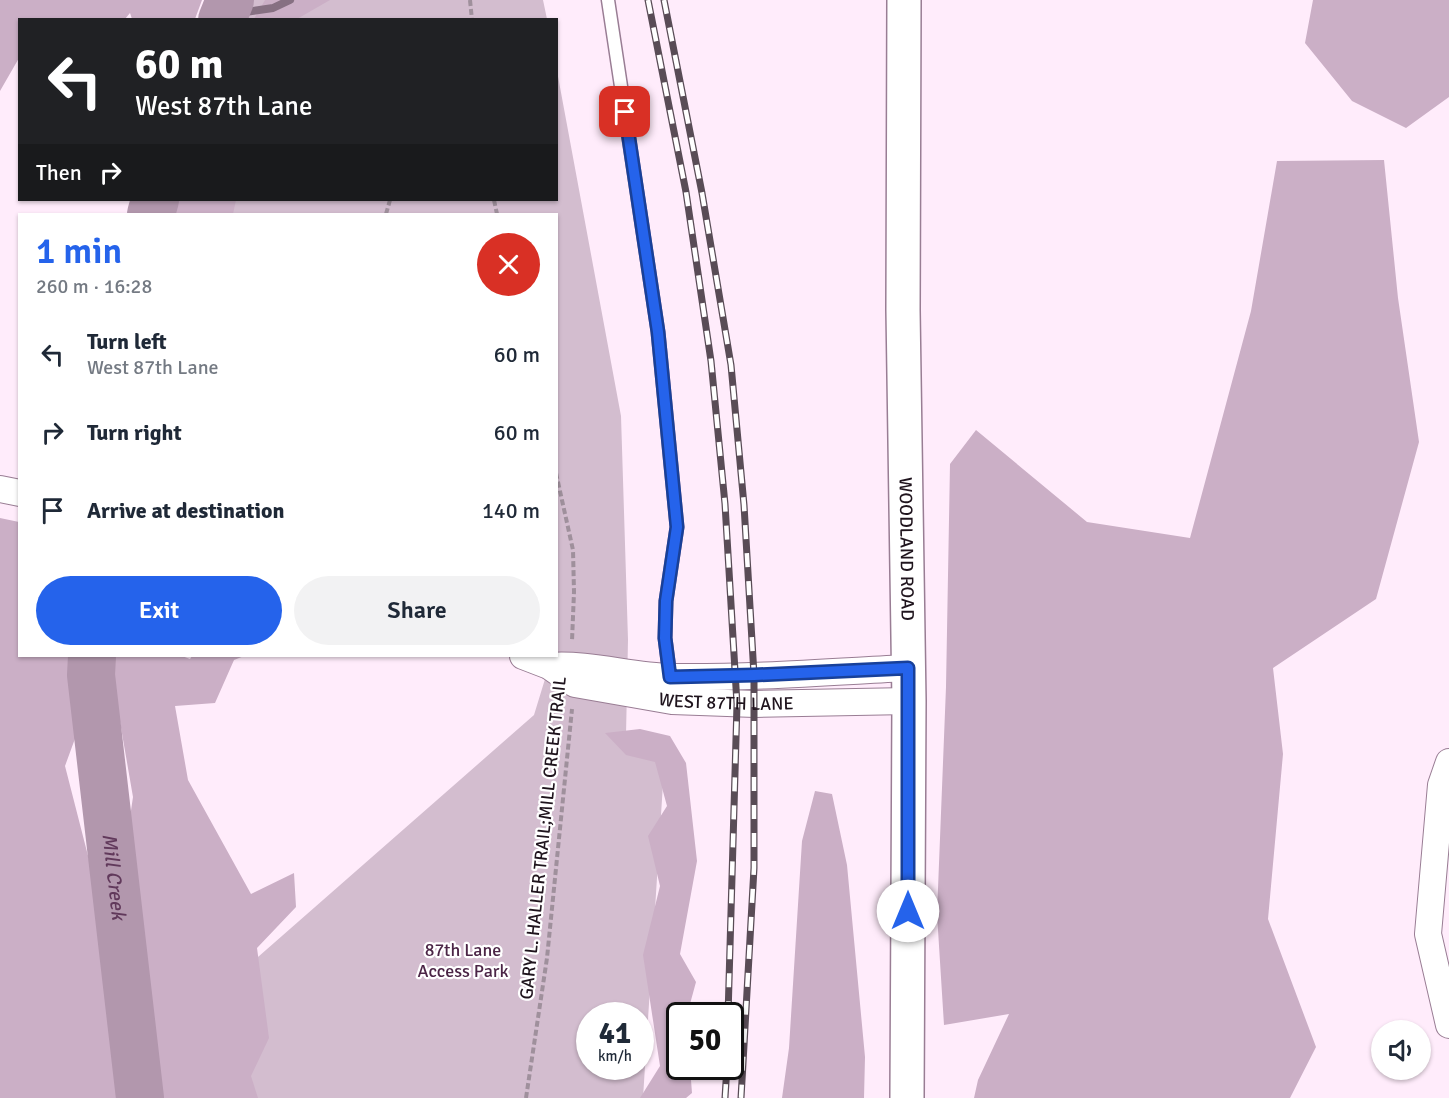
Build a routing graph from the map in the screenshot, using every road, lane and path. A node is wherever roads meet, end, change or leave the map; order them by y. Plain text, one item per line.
1 (470, 0) edge
2 (608, 0) edge
3 (904, 0) edge
4 (472, 18) edge
5 (558, 482) edge
6 (526, 657) edge
7 (908, 668) junction
8 (566, 672) junction
9 (670, 677) junction
10 (909, 701) junction
11 (1449, 762) edge
12 (1449, 1025) edge
13 (526, 1098) edge
14 (907, 1098) edge

1 - 4 path
2 - 9 lane
3 - 7 main road, WOODLAND ROAD
5 - 8 path, GARY L. HALLER TRAIL;MILL CREEK TRAIL
6 - 8 street, WEST 87TH LANE
7 - 9 street, WEST 87TH LANE
7 - 10 main road, WOODLAND ROAD
8 - 9 street, WEST 87TH LANE
8 - 10 street, WEST 87TH LANE
8 - 13 path, GARY L. HALLER TRAIL;MILL CREEK TRAIL
10 - 14 main road, WOODLAND ROAD
11 - 12 street

